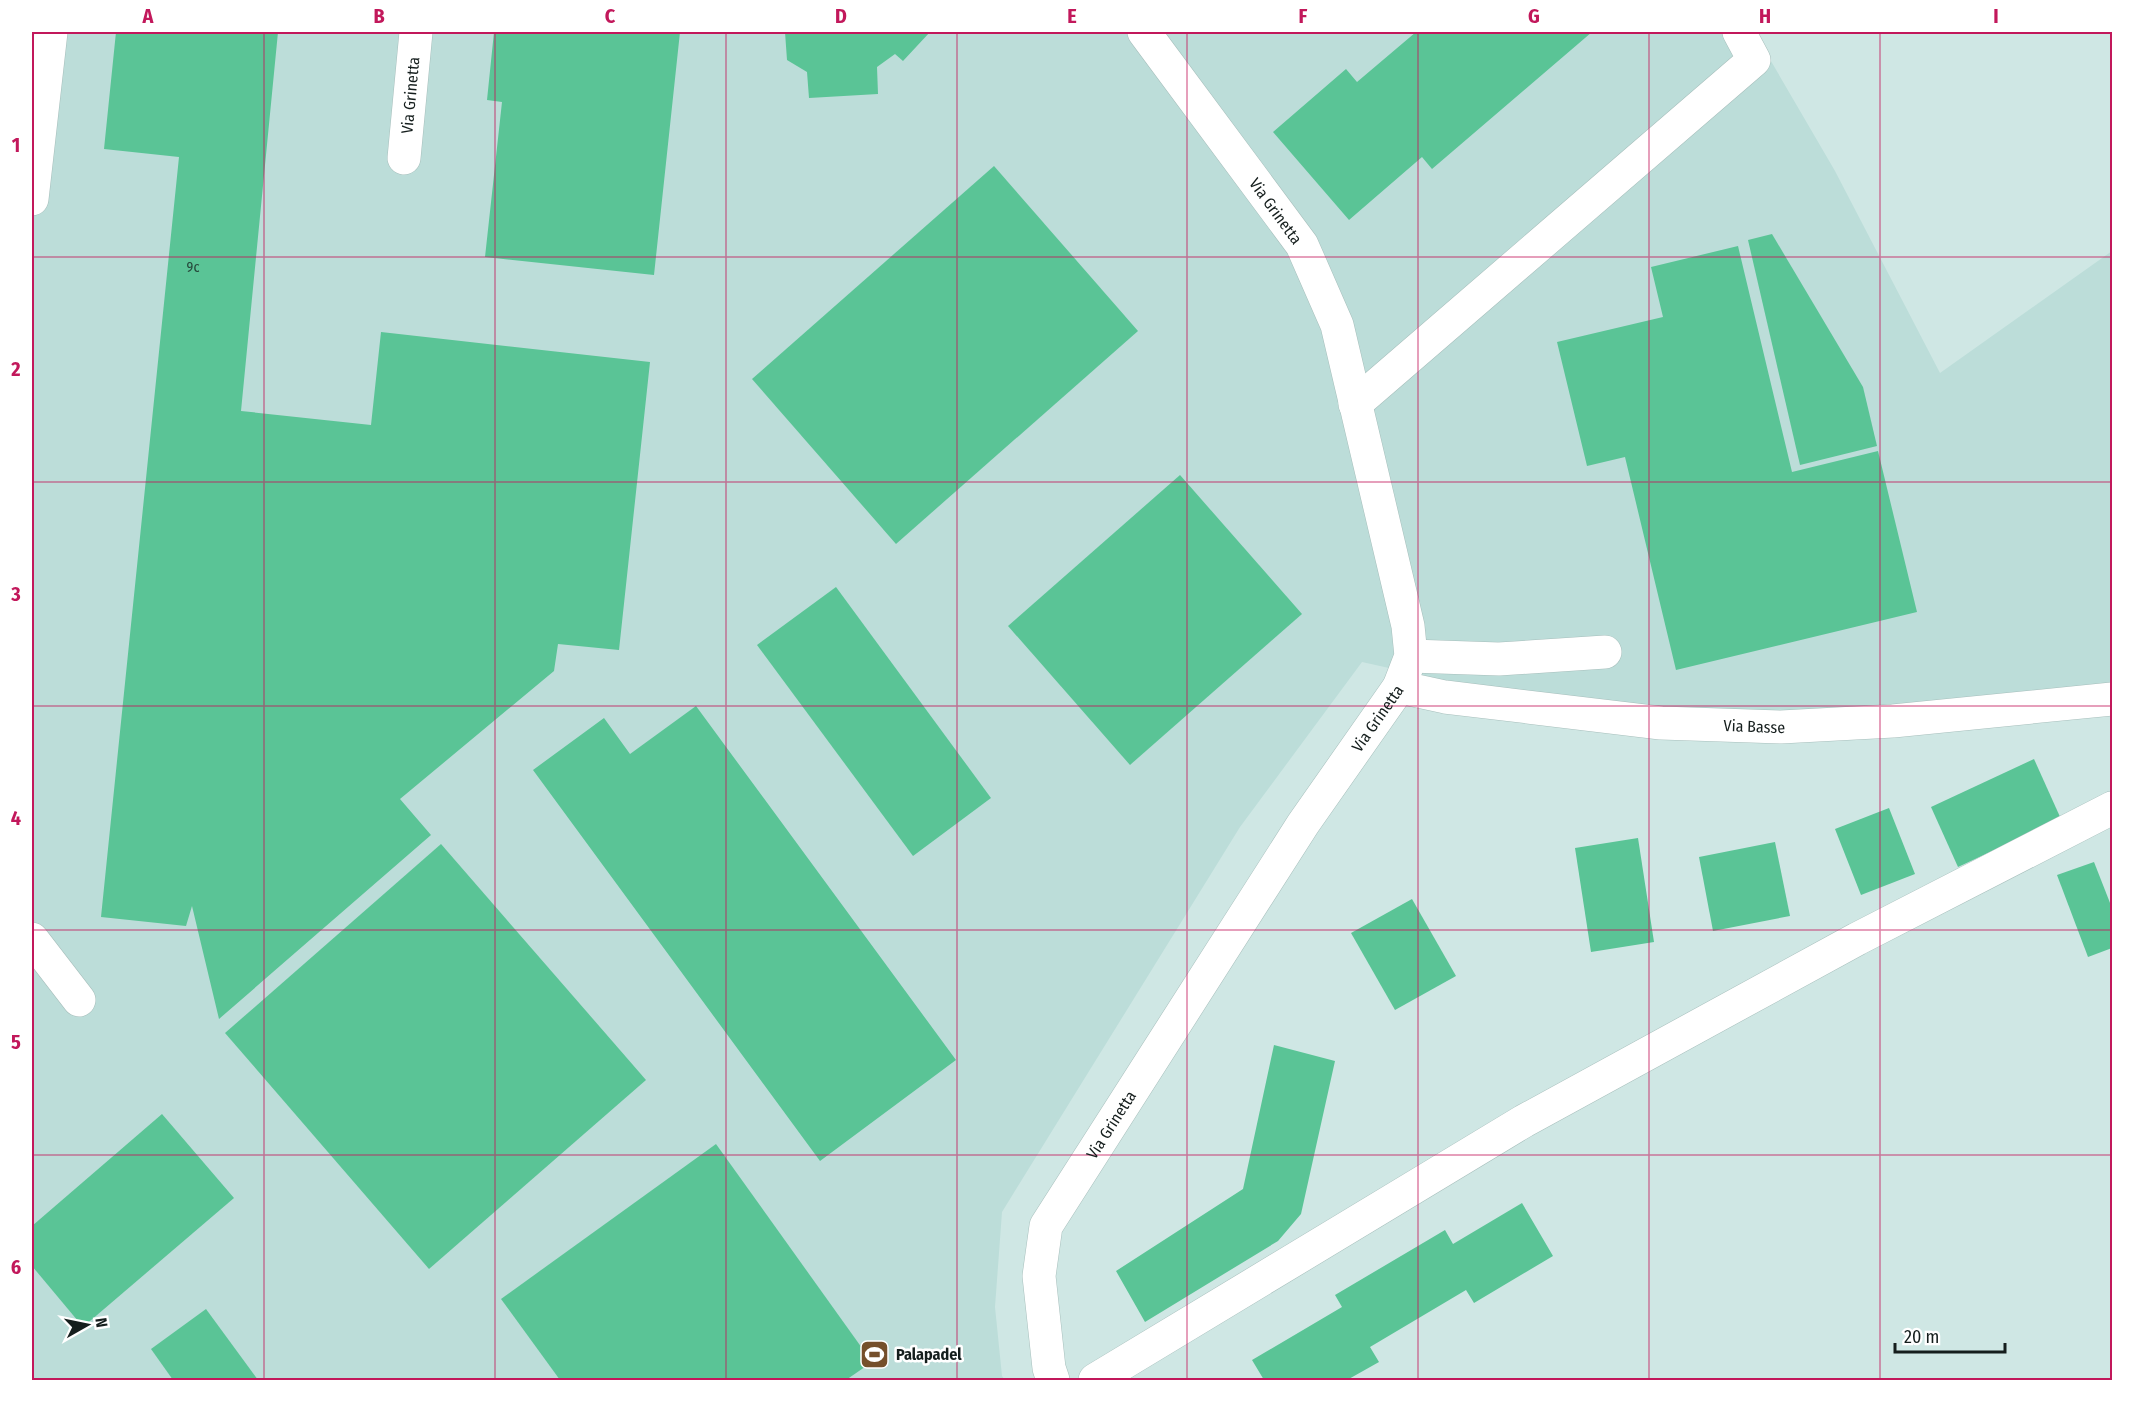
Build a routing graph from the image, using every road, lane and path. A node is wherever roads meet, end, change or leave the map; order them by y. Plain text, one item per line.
1 (51, 32) edge
2 (416, 32) edge
3 (1144, 32) edge
4 (1739, 32) edge
5 (404, 158) dead end
6 (32, 200) edge
7 (1355, 404) junction
8 (1605, 652) dead end
9 (1411, 656) junction
10 (1399, 687) junction
11 (2112, 699) edge
12 (2112, 808) edge
13 (32, 939) edge
14 (79, 1000) dead end
15 (1053, 1380) edge
16 (1095, 1380) edge

1 - 6 street
2 - 5 street, Via Grinetta
3 - 7 street, Via Grinetta
4 - 7 street
7 - 9 street, Via Grinetta
8 - 9 street
9 - 10 street, Via Grinetta
10 - 11 street, Via Basse
10 - 15 street, Via Grinetta
12 - 16 street
13 - 14 street

